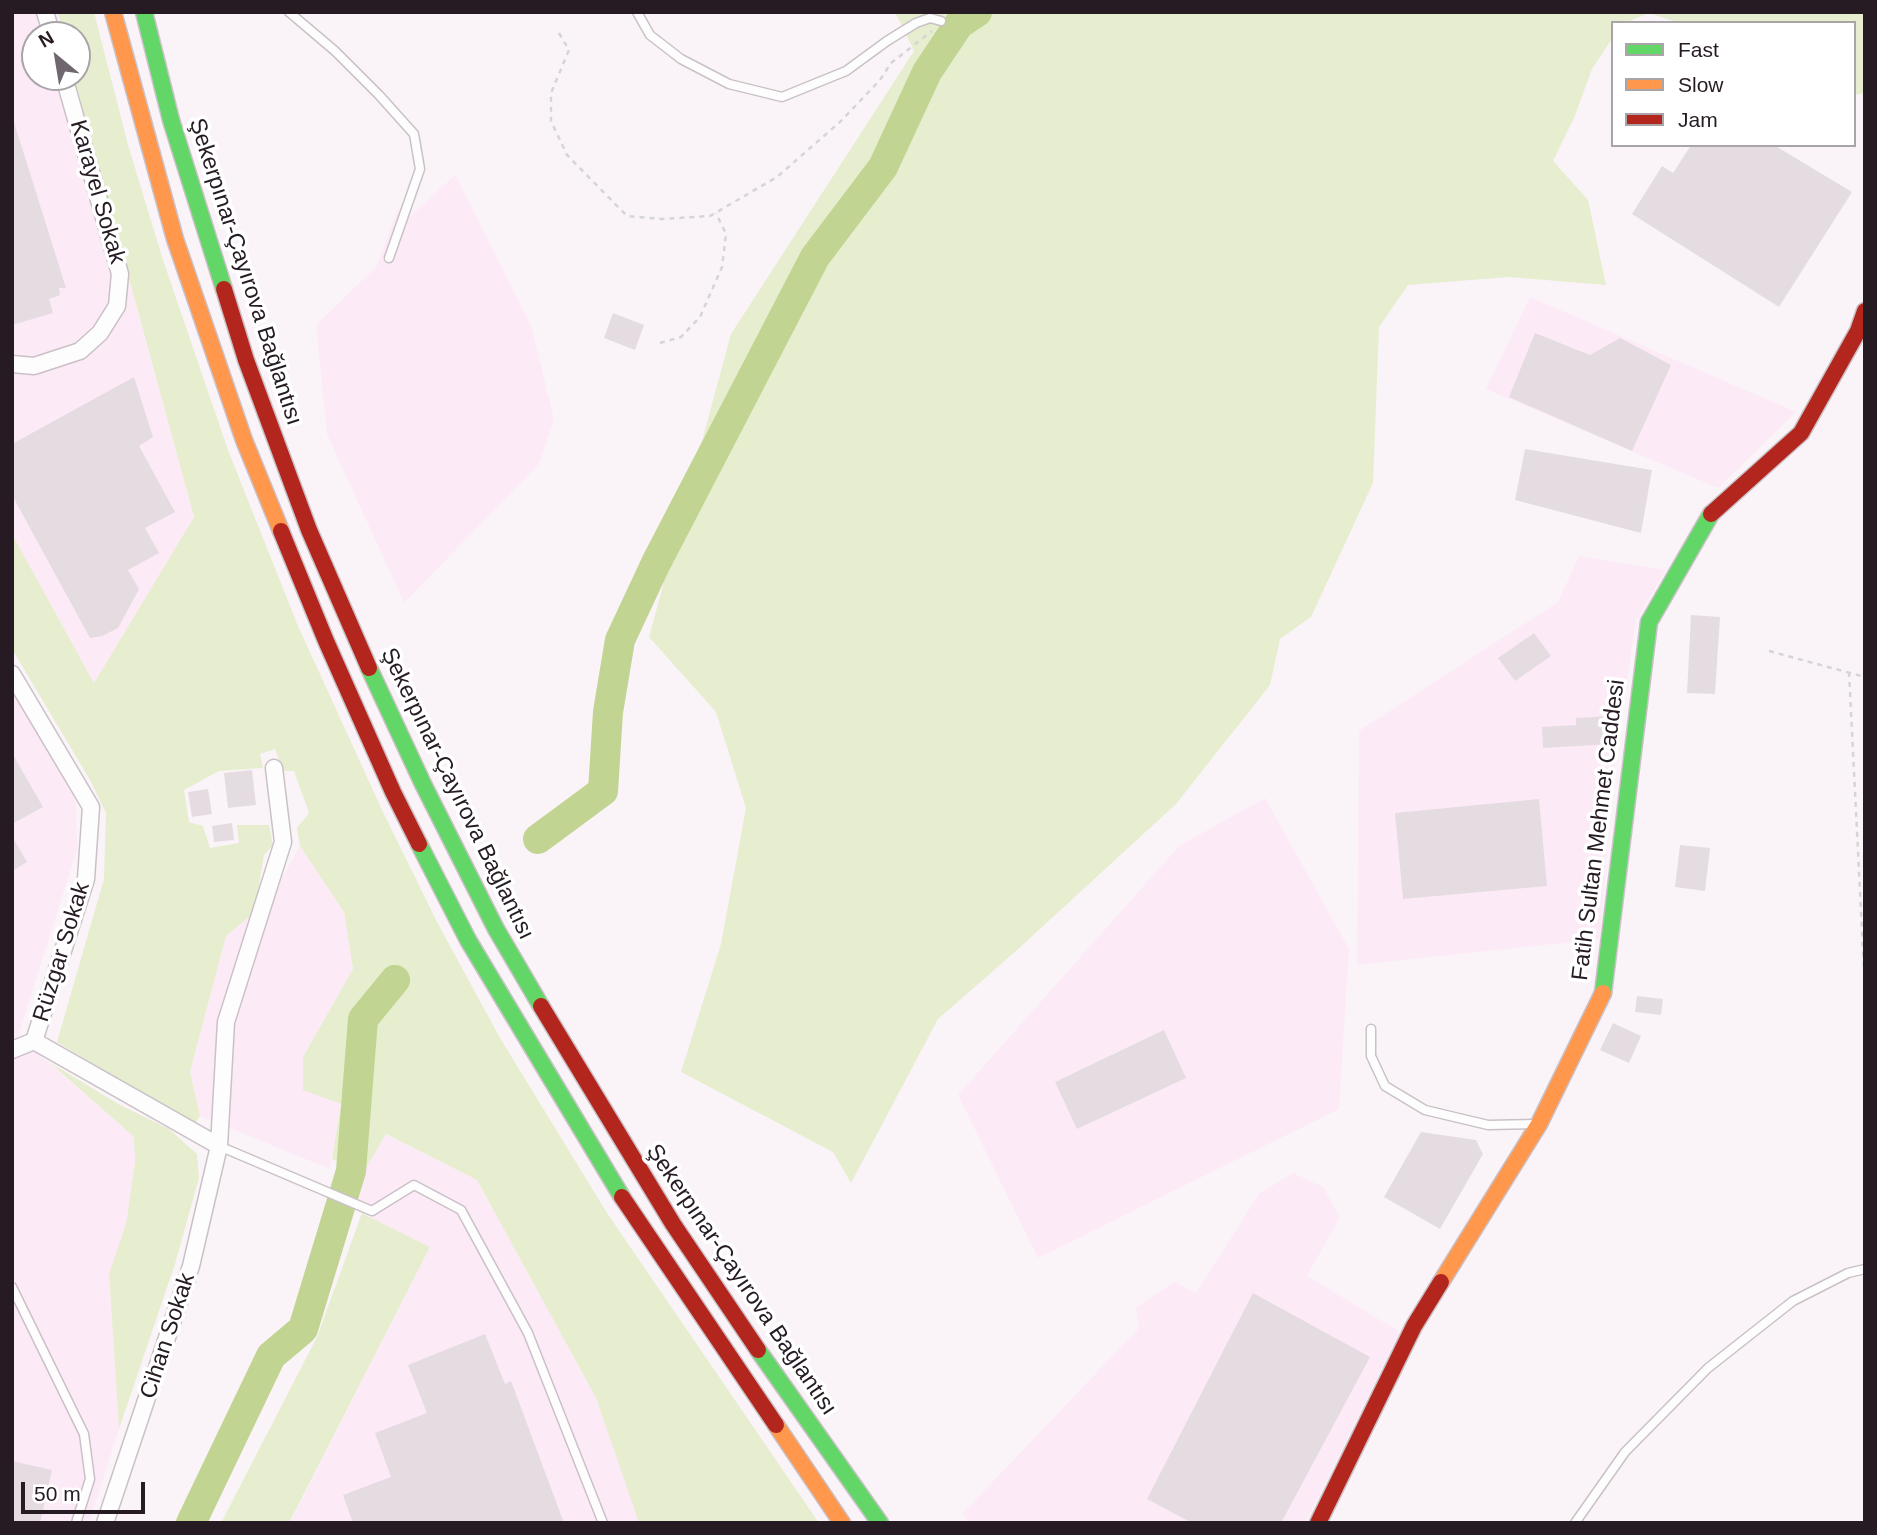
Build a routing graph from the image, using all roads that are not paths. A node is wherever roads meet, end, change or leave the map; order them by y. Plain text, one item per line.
1 (113, 12) edge
2 (144, 12) edge
3 (289, 12) edge
4 (637, 12) edge
5 (941, 21) road end
6 (68, 91) edge
7 (389, 258) dead end
8 (1865, 311) edge
9 (12, 364) edge
10 (12, 674) edge
11 (274, 768) dead end
12 (1371, 1029) dead end
13 (34, 1041) junction
14 (12, 1050) edge
15 (1539, 1124) junction
16 (219, 1146) junction
17 (1865, 1269) edge
18 (12, 1287) edge
19 (76, 1523) edge
20 (105, 1523) edge
21 (603, 1523) edge
22 (842, 1523) edge
23 (880, 1523) edge
24 (1318, 1523) edge
25 (1575, 1523) edge

1 - 22 main road
2 - 23 main road, Şekerpınar-Çayırova Bağlantısı
3 - 7 lane
4 - 5 lane
6 - 9 street, Karayel Sokak
8 - 15 main road, Fatih Sultan Mehmet Caddesi
10 - 13 street, Rüzgar Sokak
11 - 16 street, Cihan Sokak
12 - 15 lane
13 - 14 street
13 - 16 street
15 - 24 main road, Fatih Sultan Mehmet Caddesi
16 - 20 street, Cihan Sokak
16 - 21 lane
17 - 25 lane
18 - 19 lane

